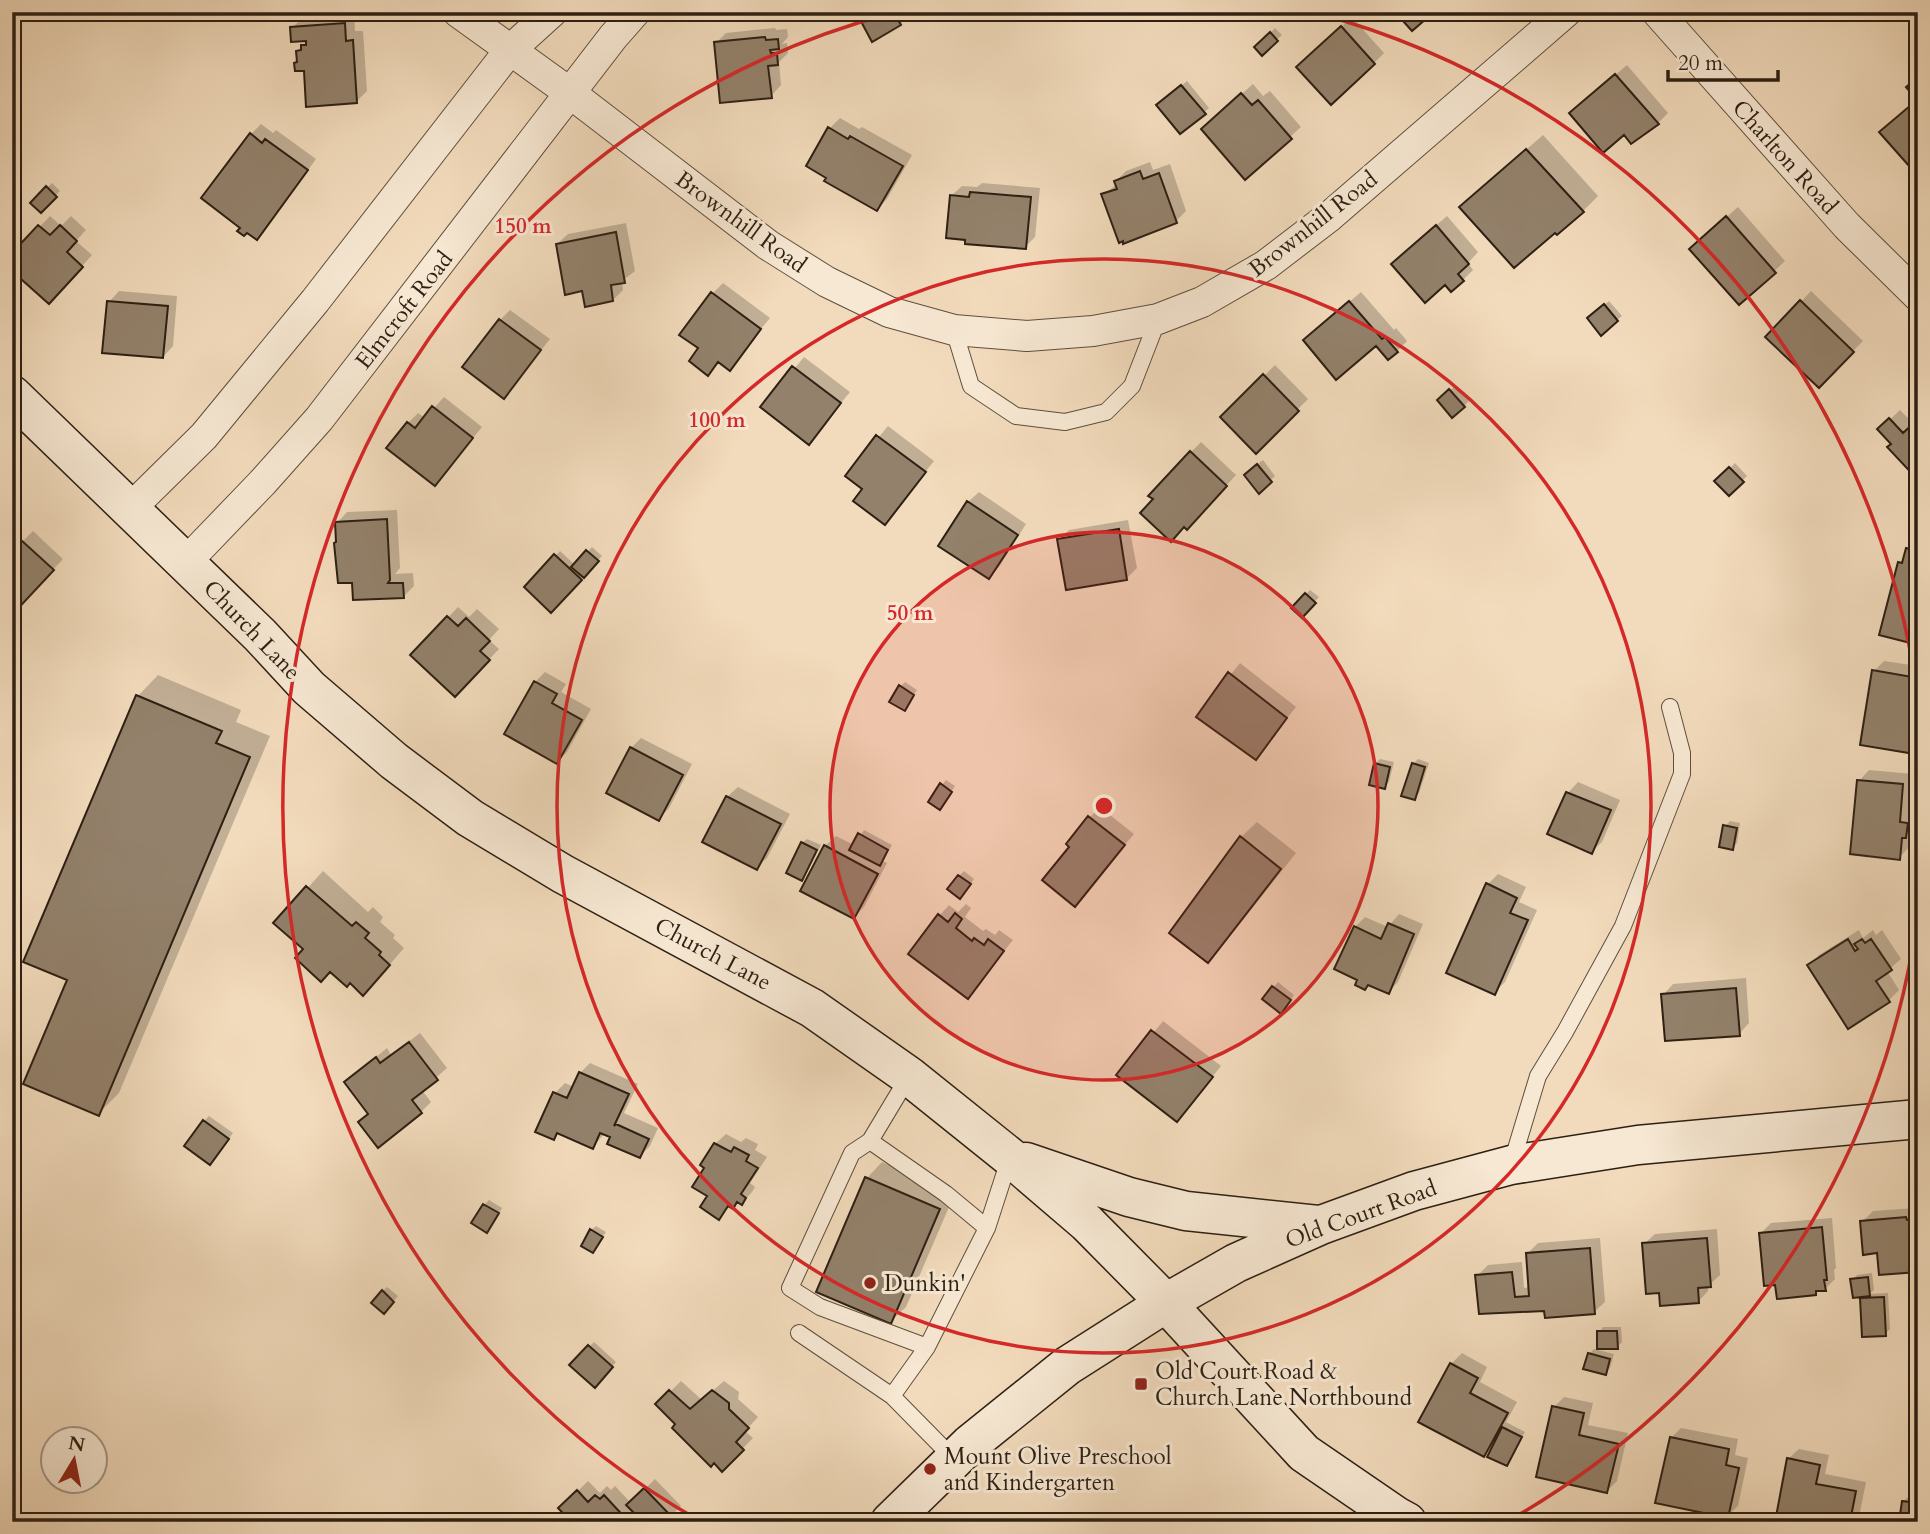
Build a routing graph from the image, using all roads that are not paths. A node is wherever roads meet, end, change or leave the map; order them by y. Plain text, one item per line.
1 (458, 12) edge
2 (552, 12) edge
3 (635, 12) edge
4 (1566, 12) edge
5 (1657, 12) edge
6 (509, 51) junction
7 (570, 93) junction
8 (1918, 296) edge
9 (1158, 319) junction
10 (954, 330) junction
11 (12, 395) edge
12 (130, 509) junction
13 (185, 563) junction
14 (1670, 707) dead end
15 (909, 1076) junction
16 (1918, 1119) edge
17 (870, 1141) junction
18 (1010, 1157) junction
19 (1511, 1165) junction
20 (1321, 1225) junction
21 (987, 1228) junction
22 (1166, 1303) junction
23 (799, 1333) dead end
24 (928, 1347) junction
25 (891, 1396) junction
26 (954, 1459) junction
27 (890, 1522) edge
28 (1407, 1522) edge

1 - 6 street, Brownhill Road
2 - 6 street
3 - 7 street, Elmcroft Road
4 - 9 street, Brownhill Road
5 - 8 street, Charlton Road
6 - 7 street, Brownhill Road
6 - 12 street
7 - 10 street, Brownhill Road
7 - 13 street, Elmcroft Road
9 - 10 street, Brownhill Road
9 - 10 lane
11 - 12 street, Church Lane
12 - 13 street, Church Lane
13 - 15 street, Church Lane
14 - 19 lane
15 - 17 lane
15 - 18 street, Church Lane
16 - 19 street, Old Court Road
17 - 21 lane
17 - 24 lane
18 - 20 street
18 - 21 lane
18 - 22 street, Church Lane
19 - 20 street, Old Court Road
20 - 22 street, Old Court Road
21 - 24 lane
22 - 26 street, Old Court Road
22 - 28 street, Church Lane
23 - 25 lane
24 - 25 lane
25 - 26 lane
26 - 27 street, Old Court Road

